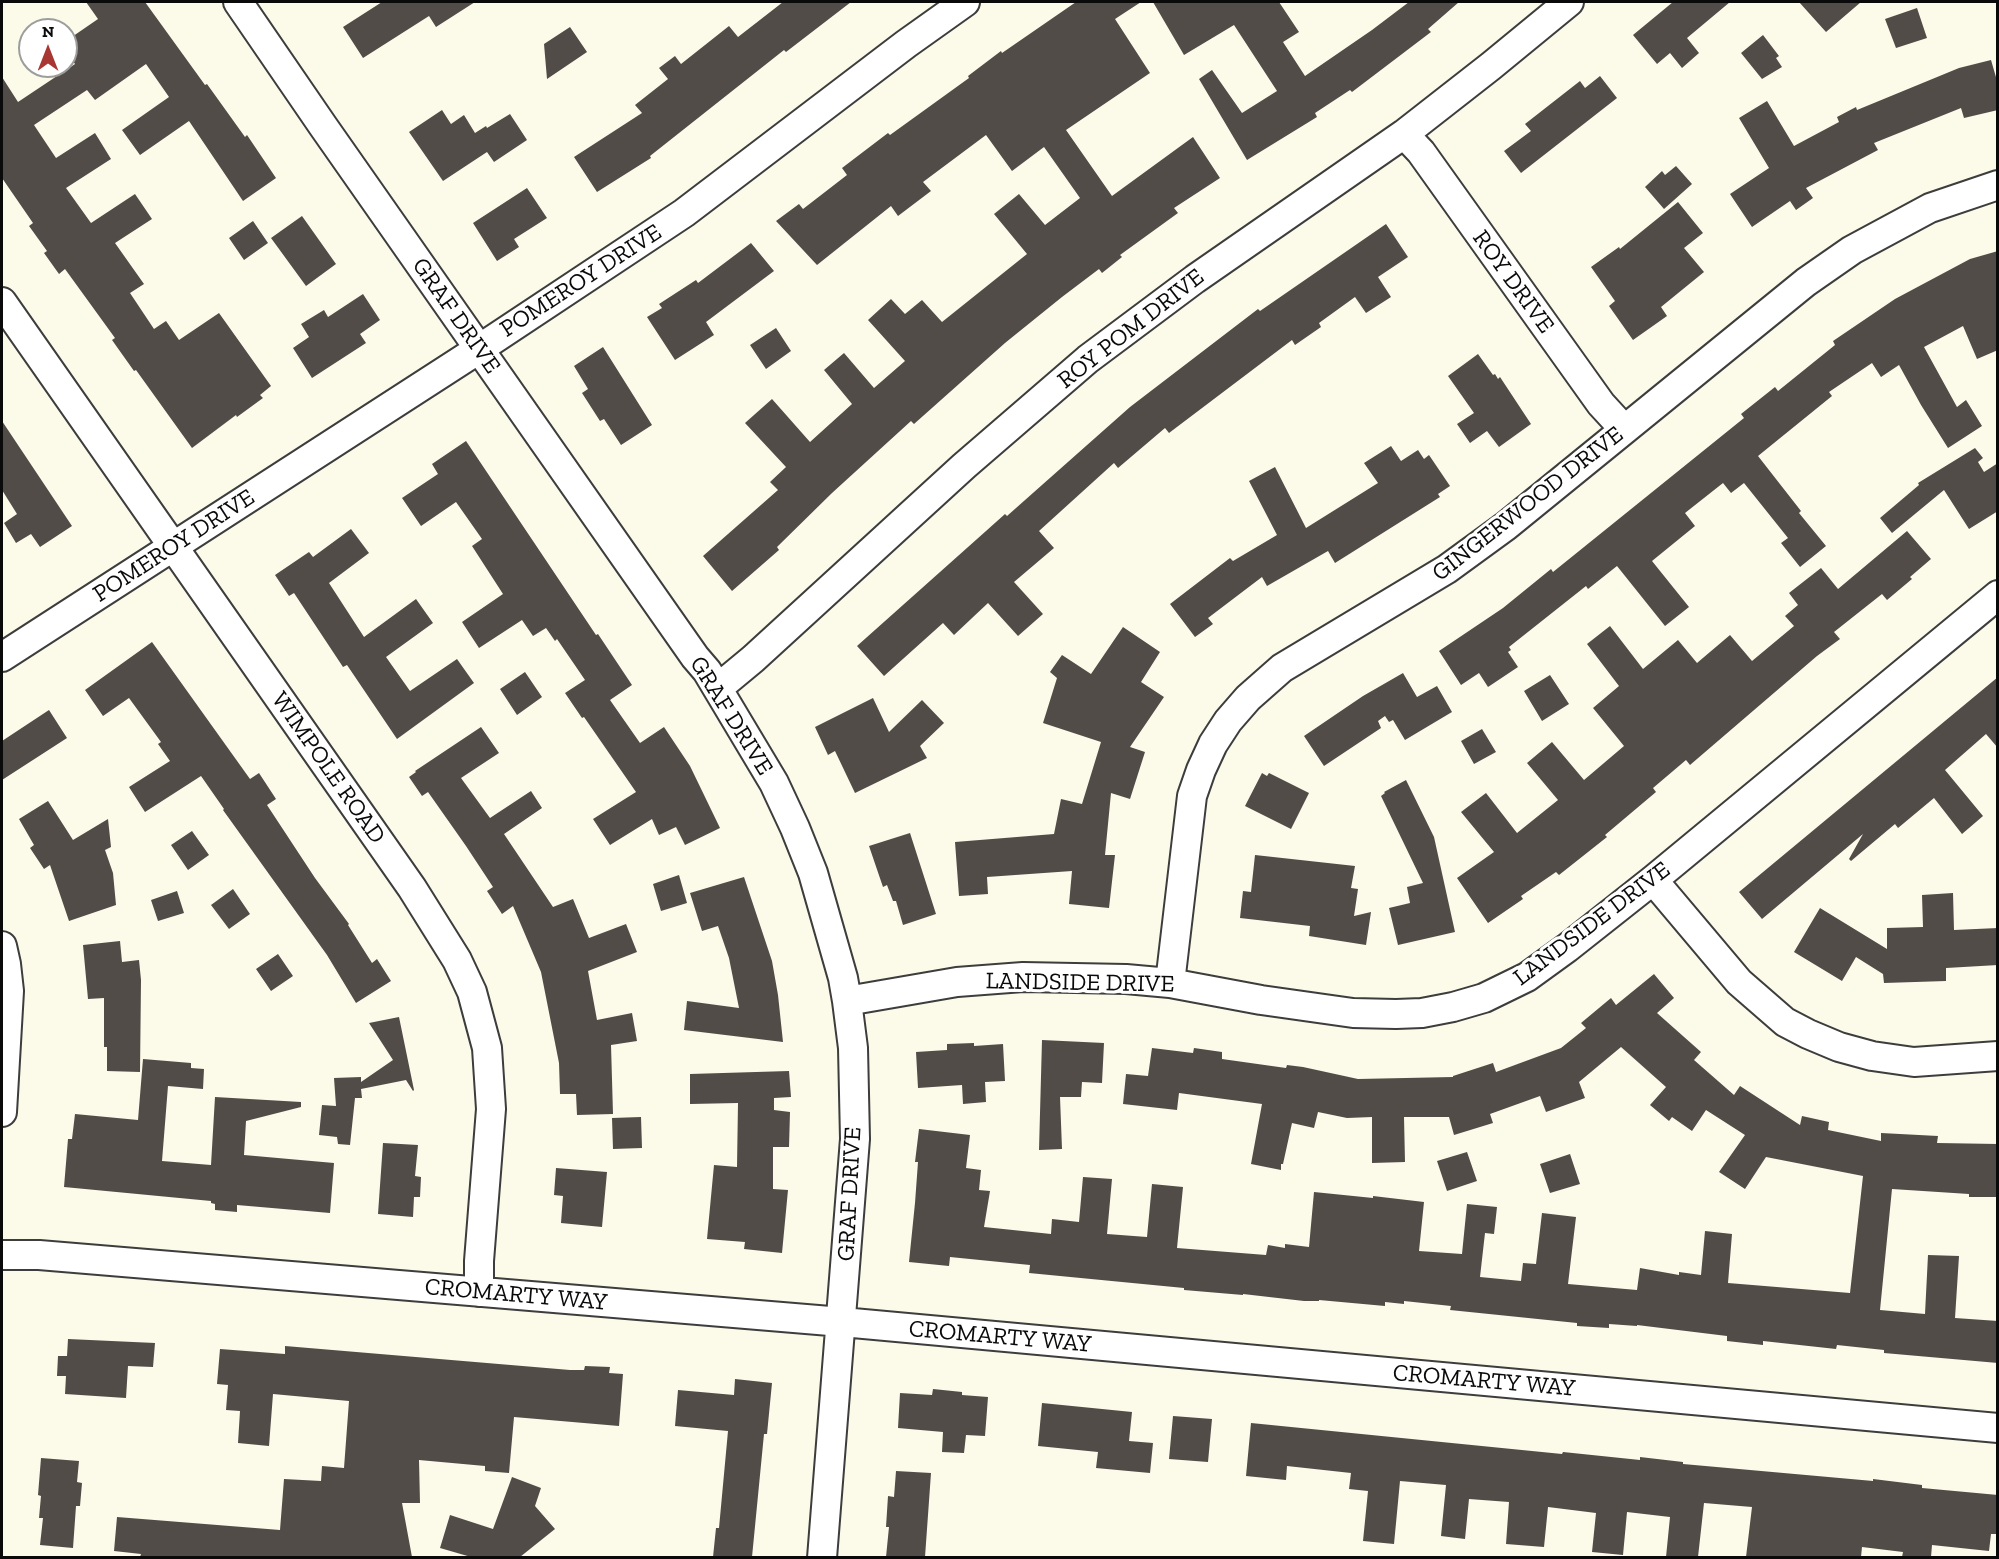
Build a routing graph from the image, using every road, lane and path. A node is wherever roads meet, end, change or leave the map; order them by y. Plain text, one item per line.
1 (965, 2) edge
2 (1569, 2) edge
3 (247, 5) edge
4 (1404, 134) junction
5 (1998, 185) edge
6 (2, 302) edge
7 (479, 349) junction
8 (1624, 429) junction
9 (173, 547) junction
10 (1998, 595) edge
11 (2, 657) edge
12 (718, 688) junction
13 (1653, 880) junction
14 (2, 946) edge
15 (1170, 983) junction
16 (847, 1000) junction
17 (1998, 1056) edge
18 (2, 1112) edge
19 (2, 1255) edge
20 (479, 1292) junction
21 (842, 1322) junction
22 (1998, 1428) edge
23 (822, 1557) edge

1 - 7 street, POMEROY DRIVE
2 - 4 street, ROY POM DRIVE
3 - 7 street, GRAF DRIVE
4 - 8 street, ROY DRIVE
4 - 12 street, ROY POM DRIVE
5 - 8 street, GINGERWOOD DRIVE
6 - 9 street, WIMPOLE ROAD
7 - 9 street, POMEROY DRIVE
7 - 12 street, GRAF DRIVE
8 - 15 street, GINGERWOOD DRIVE
9 - 11 street, POMEROY DRIVE
9 - 20 street, WIMPOLE ROAD
10 - 13 street, LANDSIDE DRIVE
12 - 16 street, GRAF DRIVE
13 - 15 street, LANDSIDE DRIVE
13 - 17 street
14 - 18 street
15 - 16 street, LANDSIDE DRIVE
16 - 21 street, GRAF DRIVE
19 - 20 street, CROMARTY WAY
20 - 21 street, CROMARTY WAY
21 - 22 street, CROMARTY WAY
21 - 23 street, GRAF DRIVE

